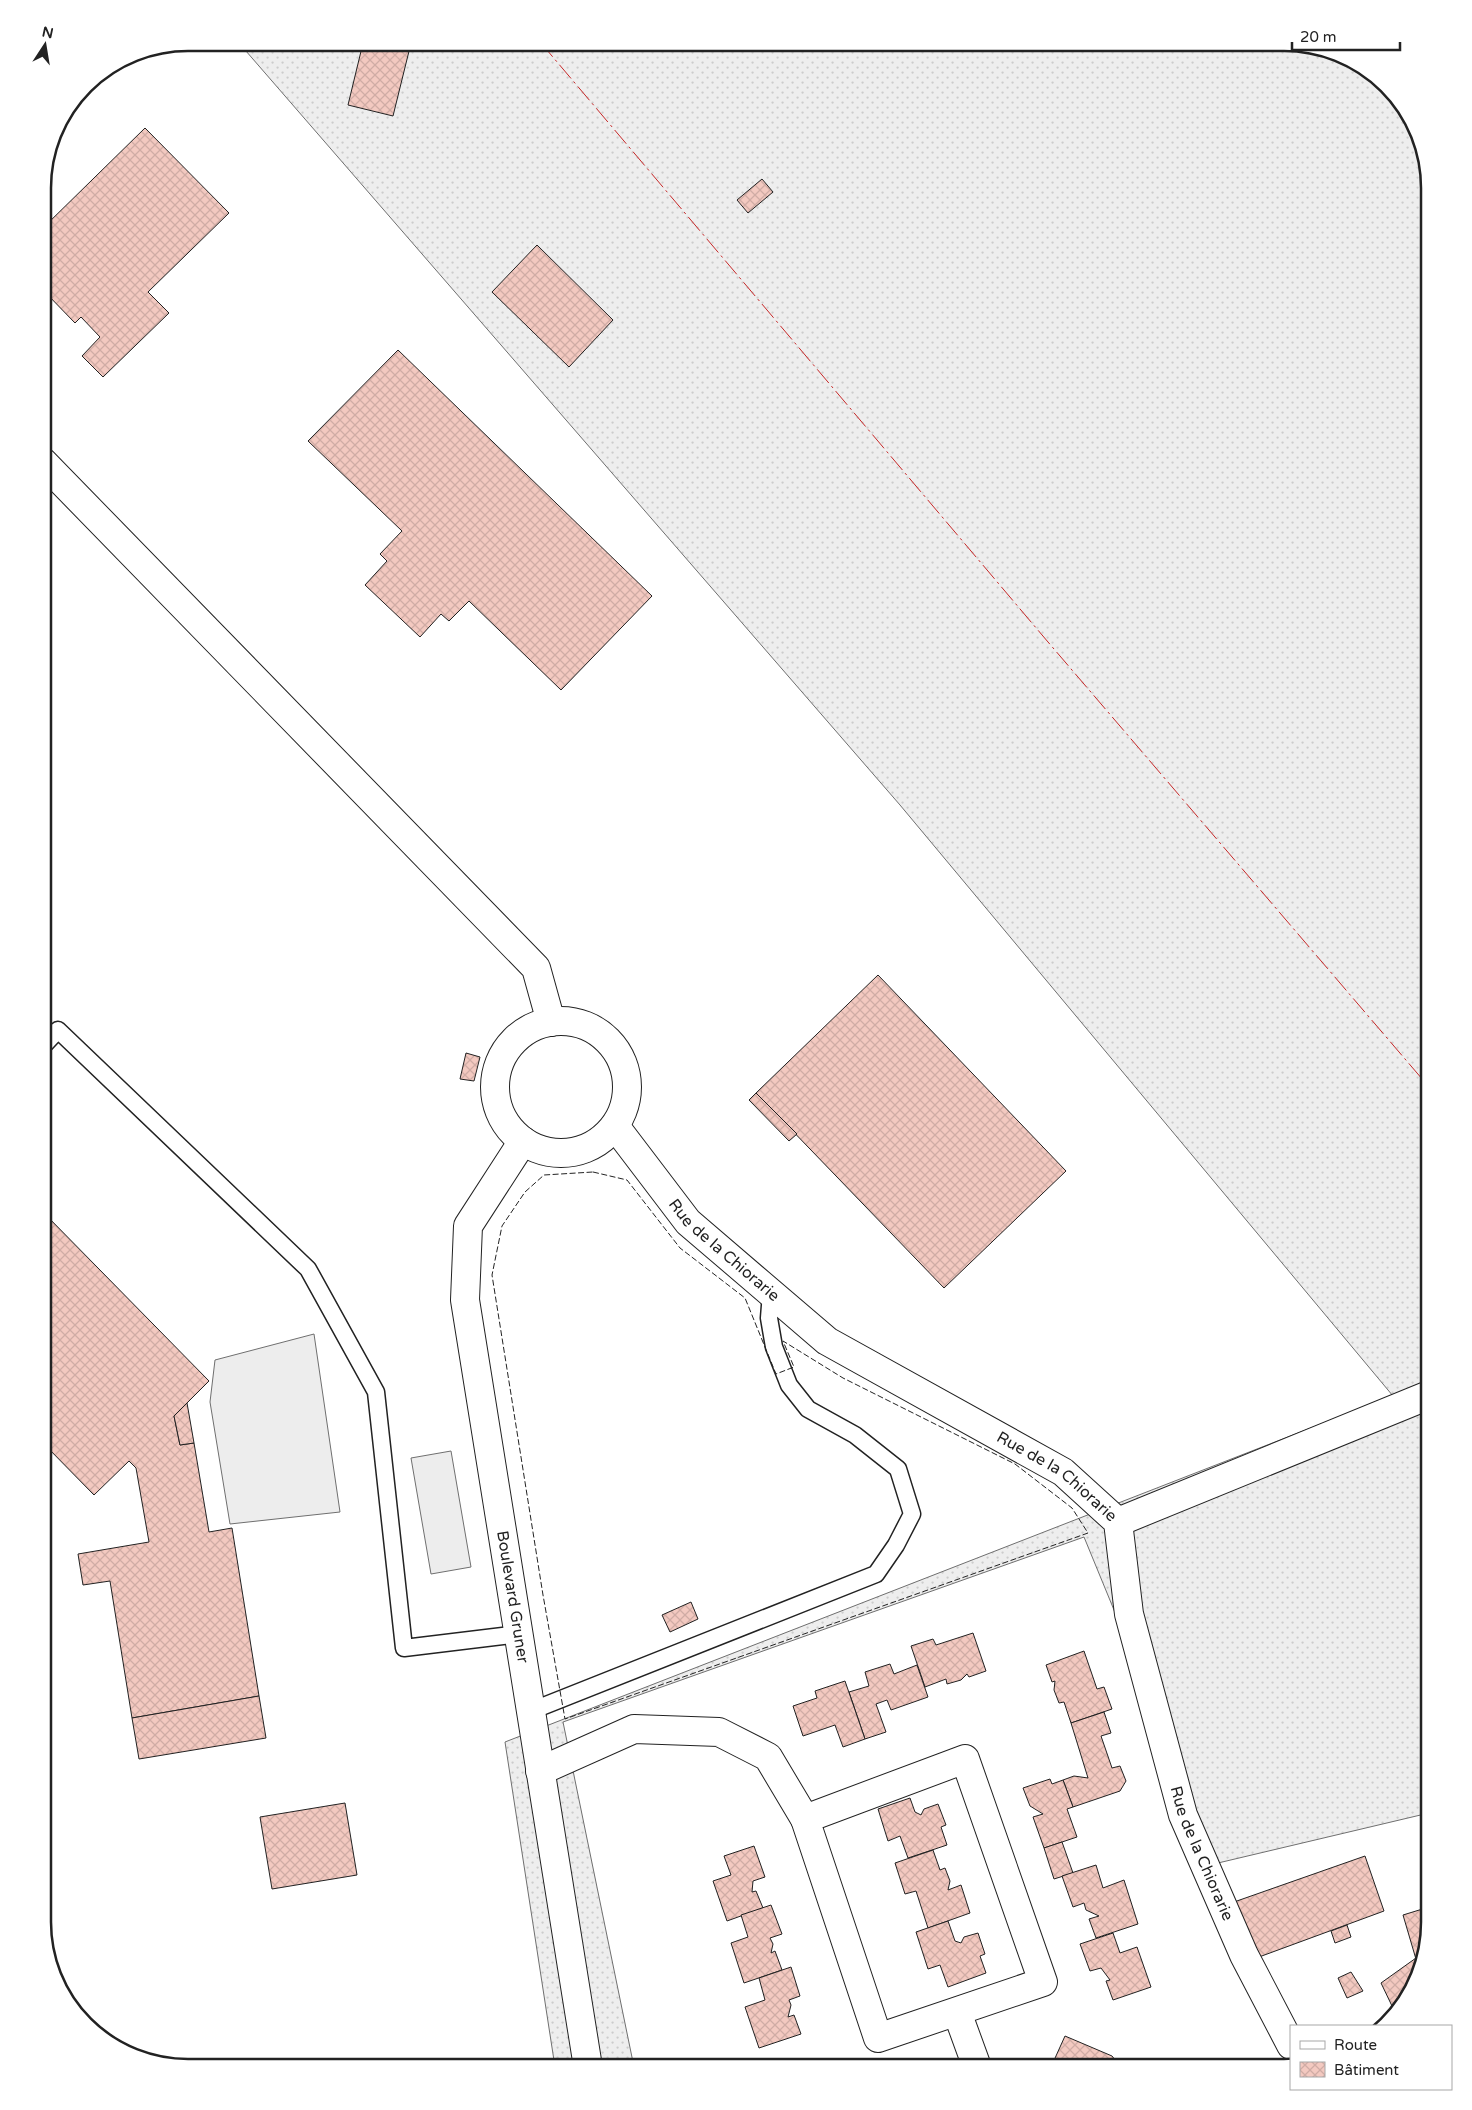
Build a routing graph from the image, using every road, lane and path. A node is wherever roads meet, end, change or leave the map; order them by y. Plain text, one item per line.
1 (52, 471) edge
2 (551, 1022) junction
3 (52, 1037) edge
4 (615, 1126) junction
5 (523, 1141) junction
6 (771, 1293) junction
7 (1421, 1399) edge
8 (1118, 1522) junction
9 (518, 1634) junction
10 (531, 1710) junction
11 (540, 1771) junction
12 (805, 1819) junction
13 (957, 2012) junction
14 (1290, 2043) edge
15 (587, 2058) edge
16 (974, 2059) edge

1 - 2 street
2 - 4 street
2 - 5 street
3 - 9 lane
4 - 5 street
4 - 6 street, Rue de la Chiorarie
5 - 9 street, Boulevard Gruner
6 - 8 street, Rue de la Chiorarie
6 - 10 lane
7 - 8 street
8 - 14 street, Rue de la Chiorarie
9 - 10 street, Boulevard Gruner
10 - 11 street, Boulevard Gruner
11 - 12 street
11 - 15 street, Boulevard Gruner
12 - 13 street
12 - 13 street
13 - 16 street

